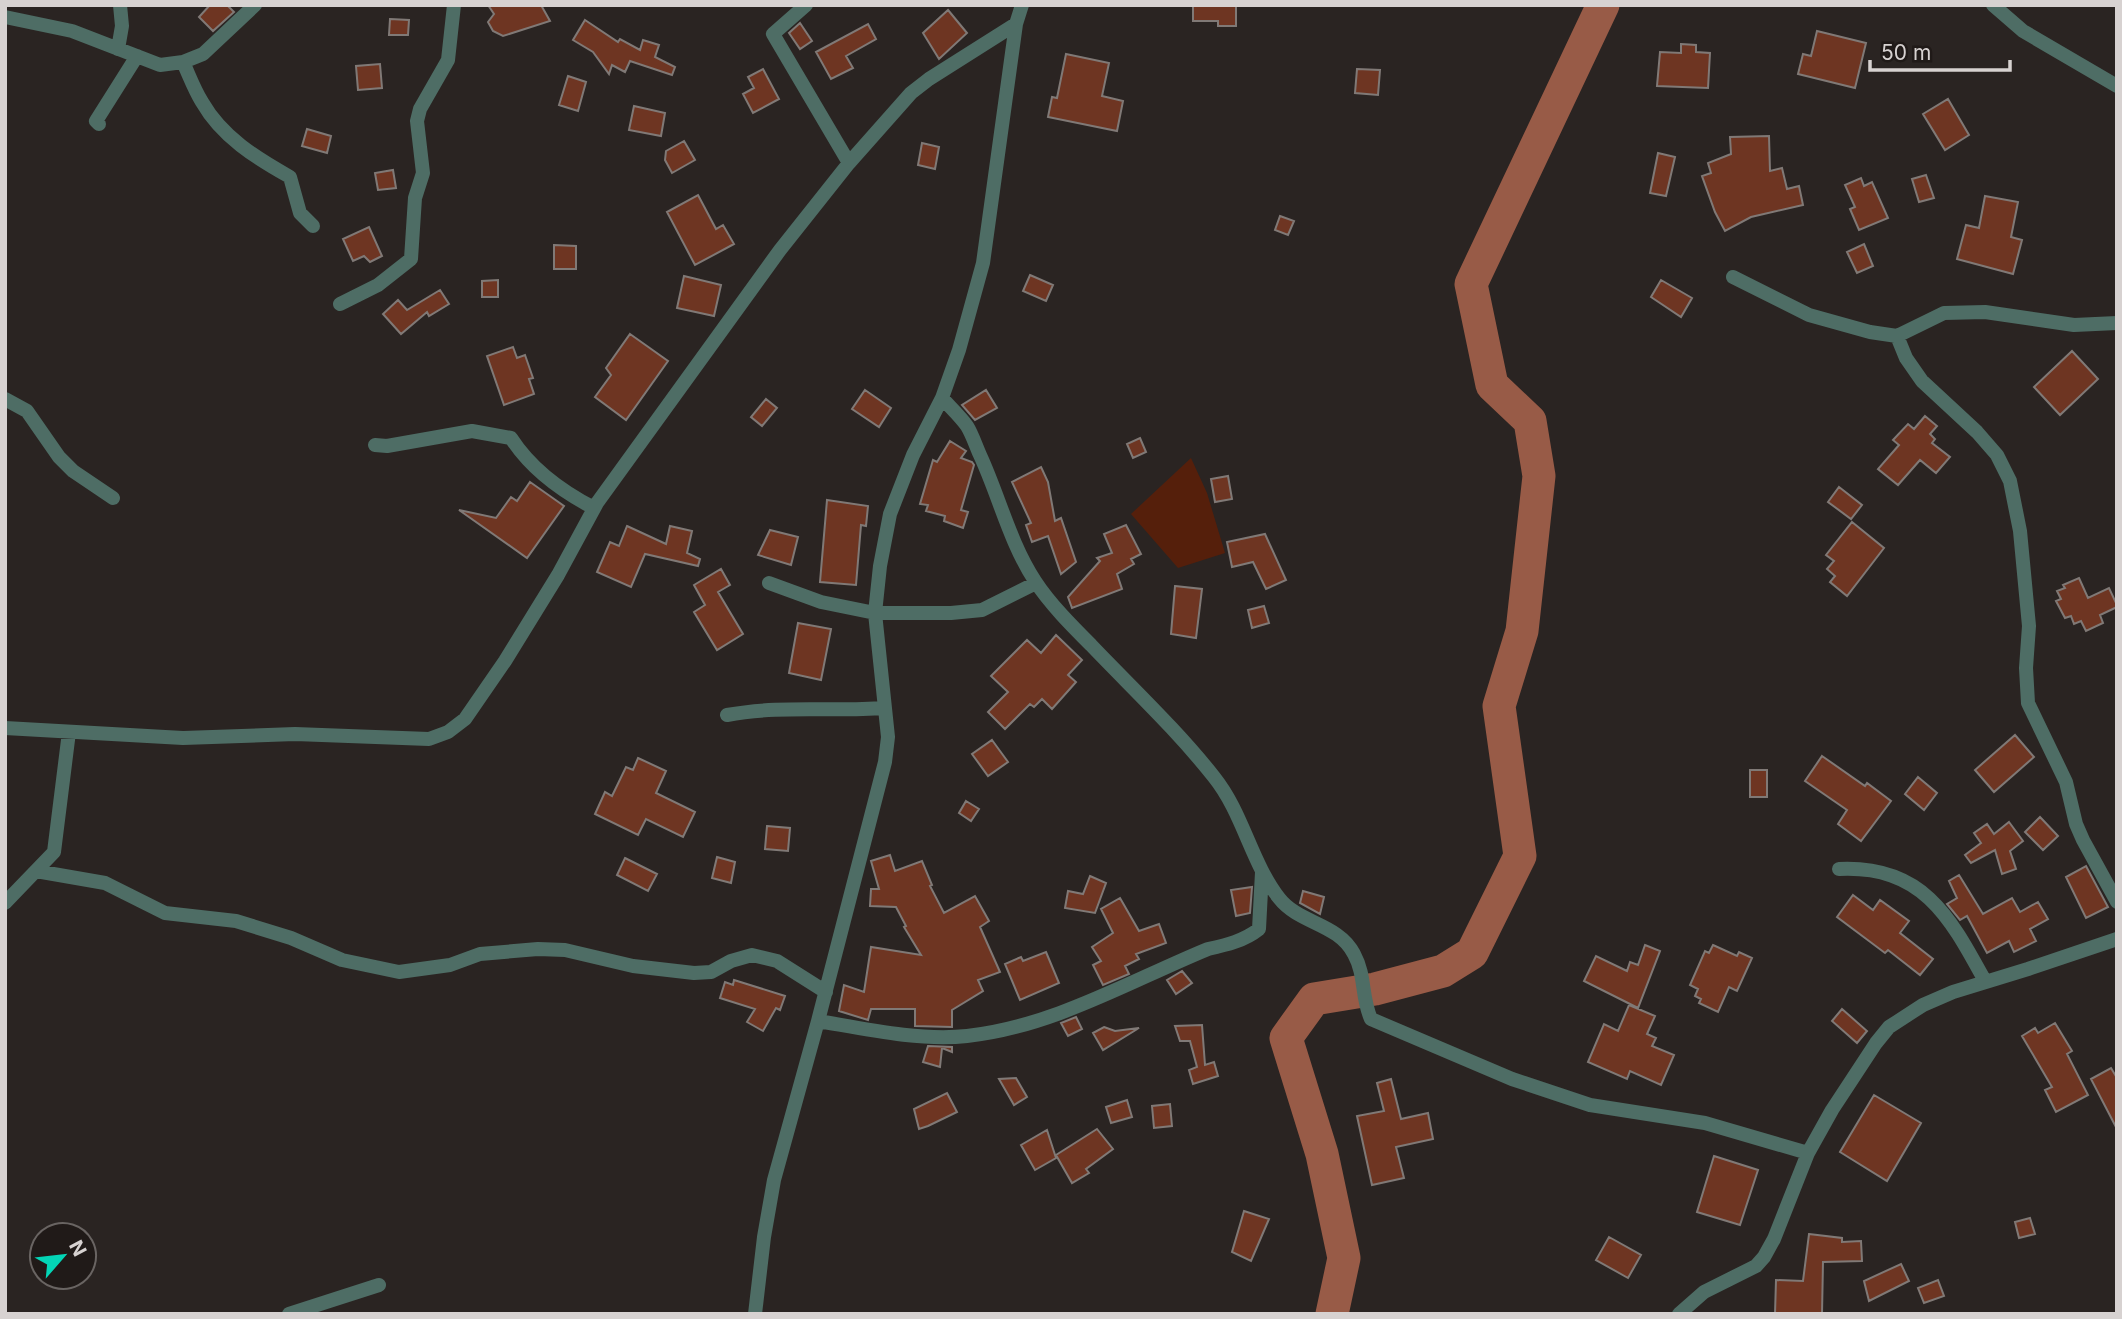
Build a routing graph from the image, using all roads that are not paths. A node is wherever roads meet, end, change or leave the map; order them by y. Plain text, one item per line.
1 (18, 5) edge
2 (120, 5) edge
3 (255, 5) edge
4 (454, 5) edge
5 (806, 5) edge
6 (1022, 5) edge
7 (1993, 5) edge
8 (5, 17) edge
9 (25, 20) junction
10 (1016, 24) junction
11 (118, 49) junction
12 (137, 56) junction
13 (183, 62) junction
14 (2117, 86) edge
15 (99, 124) dead end
16 (849, 163) junction
17 (313, 226) dead end
18 (1734, 277) dead end
19 (340, 304) dead end
20 (2117, 323) edge
21 (1897, 336) junction
22 (942, 398) junction
23 (5, 399) edge
24 (375, 445) dead end
25 (113, 498) dead end
26 (594, 508) junction
27 (769, 583) dead end
28 (1036, 583) junction
29 (875, 613) junction
30 (884, 708) junction
31 (727, 716) dead end
32 (5, 728) edge
33 (69, 732) junction
34 (1839, 869) dead end
35 (36, 871) junction
36 (1262, 872) junction
37 (2117, 901) edge
38 (5, 903) edge
39 (2117, 939) edge
40 (1985, 981) junction
41 (826, 992) junction
42 (818, 1021) junction
43 (1808, 1153) junction
44 (379, 1285) dead end
45 (289, 1314) edge
46 (755, 1314) edge
47 (1679, 1314) edge

1 - 9 street
2 - 11 street
3 - 13 street
4 - 19 street
5 - 16 street
6 - 10 street
7 - 14 street
8 - 9 street
9 - 11 street
10 - 16 street
10 - 22 street
11 - 12 street
12 - 13 street
12 - 15 street
13 - 17 street
16 - 26 street
18 - 21 street
20 - 21 street
21 - 37 street
22 - 28 street
22 - 29 street
23 - 25 street
24 - 26 street
26 - 33 street
27 - 29 street
28 - 29 street
28 - 36 street
29 - 30 street
30 - 31 street
30 - 41 street
32 - 33 street
33 - 35 street
34 - 40 street
35 - 38 street
35 - 41 street
36 - 42 street
36 - 43 street
39 - 40 street
40 - 43 street
41 - 42 street
42 - 46 street
43 - 47 street
44 - 45 street

